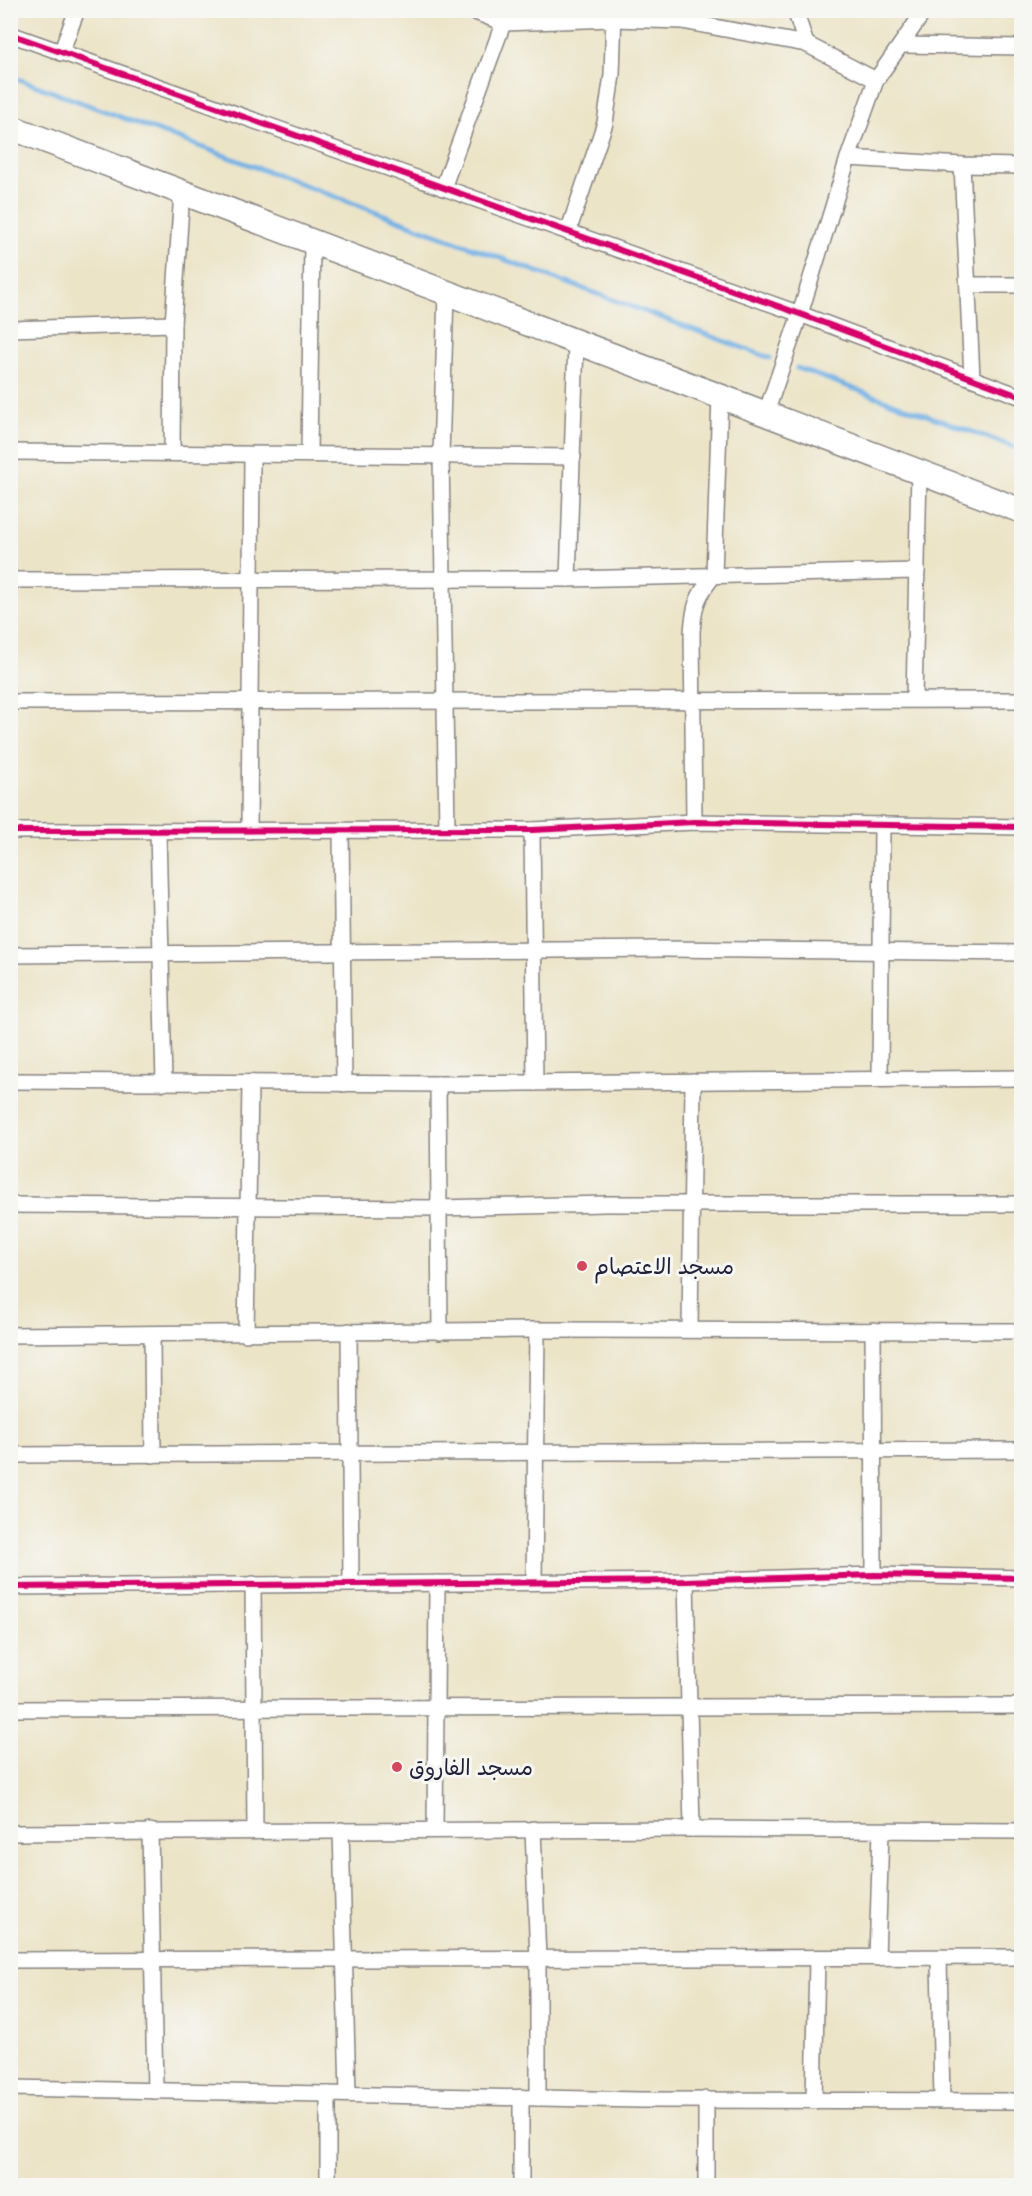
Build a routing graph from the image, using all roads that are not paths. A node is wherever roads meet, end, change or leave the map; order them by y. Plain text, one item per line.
1 (77, 10) edge
2 (470, 10) edge
3 (795, 10) edge
4 (925, 10) edge
5 (614, 15) edge
6 (506, 17) edge
7 (10, 34) edge
8 (806, 44) junction
9 (903, 45) junction
10 (1022, 47) edge
11 (61, 53) junction
12 (876, 80) junction
13 (10, 127) edge
14 (848, 158) junction
15 (962, 165) junction
16 (1022, 166) edge
17 (443, 188) junction
18 (182, 192) junction
19 (568, 232) junction
20 (312, 243) junction
21 (969, 285) junction
22 (1022, 285) edge
23 (446, 294) junction
24 (801, 314) junction
25 (173, 324) junction
26 (10, 328) edge
27 (576, 343) junction
28 (972, 378) junction
29 (720, 396) junction
30 (1022, 397) edge
31 (766, 413) junction
32 (10, 452) edge
33 (172, 453) junction
34 (252, 454) junction
35 (309, 454) junction
36 (441, 455) junction
37 (573, 457) junction
38 (919, 471) junction
39 (1022, 511) edge
40 (917, 571) junction
41 (714, 574) junction
42 (568, 579) junction
43 (10, 580) edge
44 (251, 580) junction
45 (443, 580) junction
46 (443, 699) junction
47 (914, 699) junction
48 (1022, 700) edge
49 (252, 701) junction
50 (695, 701) junction
51 (10, 702) edge
52 (694, 822) junction
53 (882, 824) junction
54 (1022, 828) edge
55 (341, 830) junction
56 (447, 830) junction
57 (532, 830) junction
58 (10, 831) edge
59 (158, 831) junction
60 (249, 831) junction
61 (534, 950) junction
62 (880, 950) junction
63 (344, 952) junction
64 (1022, 953) edge
65 (160, 954) junction
66 (10, 955) edge
67 (880, 1078) junction
68 (1022, 1078) edge
69 (10, 1081) edge
70 (693, 1081) junction
71 (164, 1083) junction
72 (250, 1083) junction
73 (535, 1083) junction
74 (344, 1084) junction
75 (438, 1084) junction
76 (1022, 1204) edge
77 (10, 1205) edge
78 (691, 1205) junction
79 (248, 1207) junction
80 (439, 1208) junction
81 (537, 1330) junction
82 (690, 1330) junction
83 (873, 1330) junction
84 (350, 1331) junction
85 (1022, 1331) edge
86 (440, 1332) junction
87 (152, 1334) junction
88 (246, 1334) junction
89 (10, 1335) edge
90 (875, 1450) junction
91 (1022, 1450) edge
92 (535, 1452) junction
93 (350, 1454) junction
94 (10, 1455) edge
95 (153, 1455) junction
96 (874, 1575) junction
97 (1022, 1578) edge
98 (534, 1581) junction
99 (686, 1581) junction
100 (351, 1583) junction
101 (438, 1583) junction
102 (253, 1584) junction
103 (10, 1587) edge
104 (1022, 1706) edge
105 (254, 1707) junction
106 (437, 1707) junction
107 (689, 1707) junction
108 (10, 1709) edge
109 (533, 1829) junction
110 (692, 1829) junction
111 (255, 1830) junction
112 (341, 1830) junction
113 (435, 1830) junction
114 (150, 1831) junction
115 (881, 1831) junction
116 (1022, 1831) edge
117 (10, 1833) edge
118 (1022, 1957) edge
119 (153, 1958) junction
120 (877, 1958) junction
121 (817, 1959) junction
122 (939, 1959) junction
123 (10, 1960) edge
124 (345, 1960) junction
125 (538, 1960) junction
126 (10, 2088) edge
127 (155, 2091) junction
128 (328, 2094) junction
129 (348, 2094) junction
130 (520, 2097) junction
131 (538, 2097) junction
132 (706, 2099) junction
133 (814, 2101) junction
134 (942, 2101) junction
135 (1022, 2101) edge
136 (328, 2186) edge
137 (521, 2186) edge
138 (706, 2186) edge

1 - 11 street
2 - 6 street
3 - 8 street
4 - 9 street
5 - 6 street
5 - 8 street
5 - 19 street
6 - 17 street
7 - 11 street
8 - 12 street
9 - 10 street
9 - 12 street
11 - 17 street
12 - 14 street
13 - 18 main road
14 - 15 street
14 - 24 street
15 - 16 street
15 - 21 street
17 - 19 street
18 - 20 main road
18 - 25 street
19 - 24 street
20 - 23 main road
20 - 35 street
21 - 22 street
21 - 28 street
23 - 27 main road
23 - 36 street
24 - 28 street
24 - 31 street
25 - 26 street
25 - 33 street
27 - 29 main road
27 - 37 street
28 - 30 street
29 - 31 main road
29 - 41 street
31 - 38 main road
32 - 33 street
33 - 34 street
34 - 35 street
34 - 44 street
35 - 36 street
36 - 37 street
36 - 45 street
37 - 42 street
38 - 39 main road
38 - 40 street
40 - 41 street
40 - 47 street
41 - 42 street
41 - 50 street
42 - 45 street
43 - 44 street
44 - 45 street
44 - 49 street
45 - 46 street
46 - 49 street
46 - 50 street
46 - 56 street
47 - 48 street
47 - 50 street
49 - 51 street
49 - 60 street
50 - 52 street
52 - 53 street
52 - 57 street
53 - 54 street
53 - 62 street
55 - 56 street
55 - 60 street
55 - 63 street
56 - 57 street
57 - 61 street
58 - 59 street
59 - 60 street
59 - 65 street
61 - 62 street
61 - 63 street
61 - 73 street
62 - 64 street
62 - 67 street
63 - 65 street
63 - 74 street
65 - 66 street
65 - 71 street
67 - 68 street
67 - 70 street
69 - 71 street
70 - 73 street
70 - 78 street
71 - 72 street
72 - 74 street
72 - 79 street
73 - 75 street
74 - 75 street
75 - 80 street
76 - 78 street
77 - 79 street
78 - 80 street
78 - 82 street
79 - 80 street
79 - 88 street
80 - 86 street
81 - 82 street
81 - 86 street
81 - 92 street
82 - 83 street
83 - 85 street
83 - 90 street
84 - 86 street
84 - 88 street
84 - 93 street
87 - 88 street
87 - 89 street
87 - 95 street
90 - 91 street
90 - 92 street
90 - 96 street
92 - 93 street
92 - 98 street
93 - 95 street
93 - 100 street
94 - 95 street
96 - 97 street
96 - 99 street
98 - 99 street
98 - 101 street
99 - 107 street
100 - 101 street
100 - 102 street
101 - 106 street
102 - 103 street
102 - 105 street
104 - 107 street
105 - 106 street
105 - 108 street
105 - 111 street
106 - 107 street
106 - 113 street
107 - 110 street
109 - 110 street
109 - 113 street
109 - 125 street
110 - 115 street
111 - 112 street
111 - 114 street
112 - 113 street
112 - 124 street
114 - 117 street
114 - 119 street
115 - 116 street
115 - 120 street
118 - 122 street
119 - 123 street
119 - 124 street
119 - 127 street
120 - 121 street
120 - 122 street
121 - 125 street
121 - 133 street
122 - 134 street
124 - 125 street
124 - 129 street
125 - 131 street
126 - 127 street
127 - 128 street
128 - 129 street
128 - 136 street
129 - 130 street
130 - 131 street
130 - 137 street
131 - 132 street
132 - 133 street
132 - 138 street
133 - 134 street
134 - 135 street

